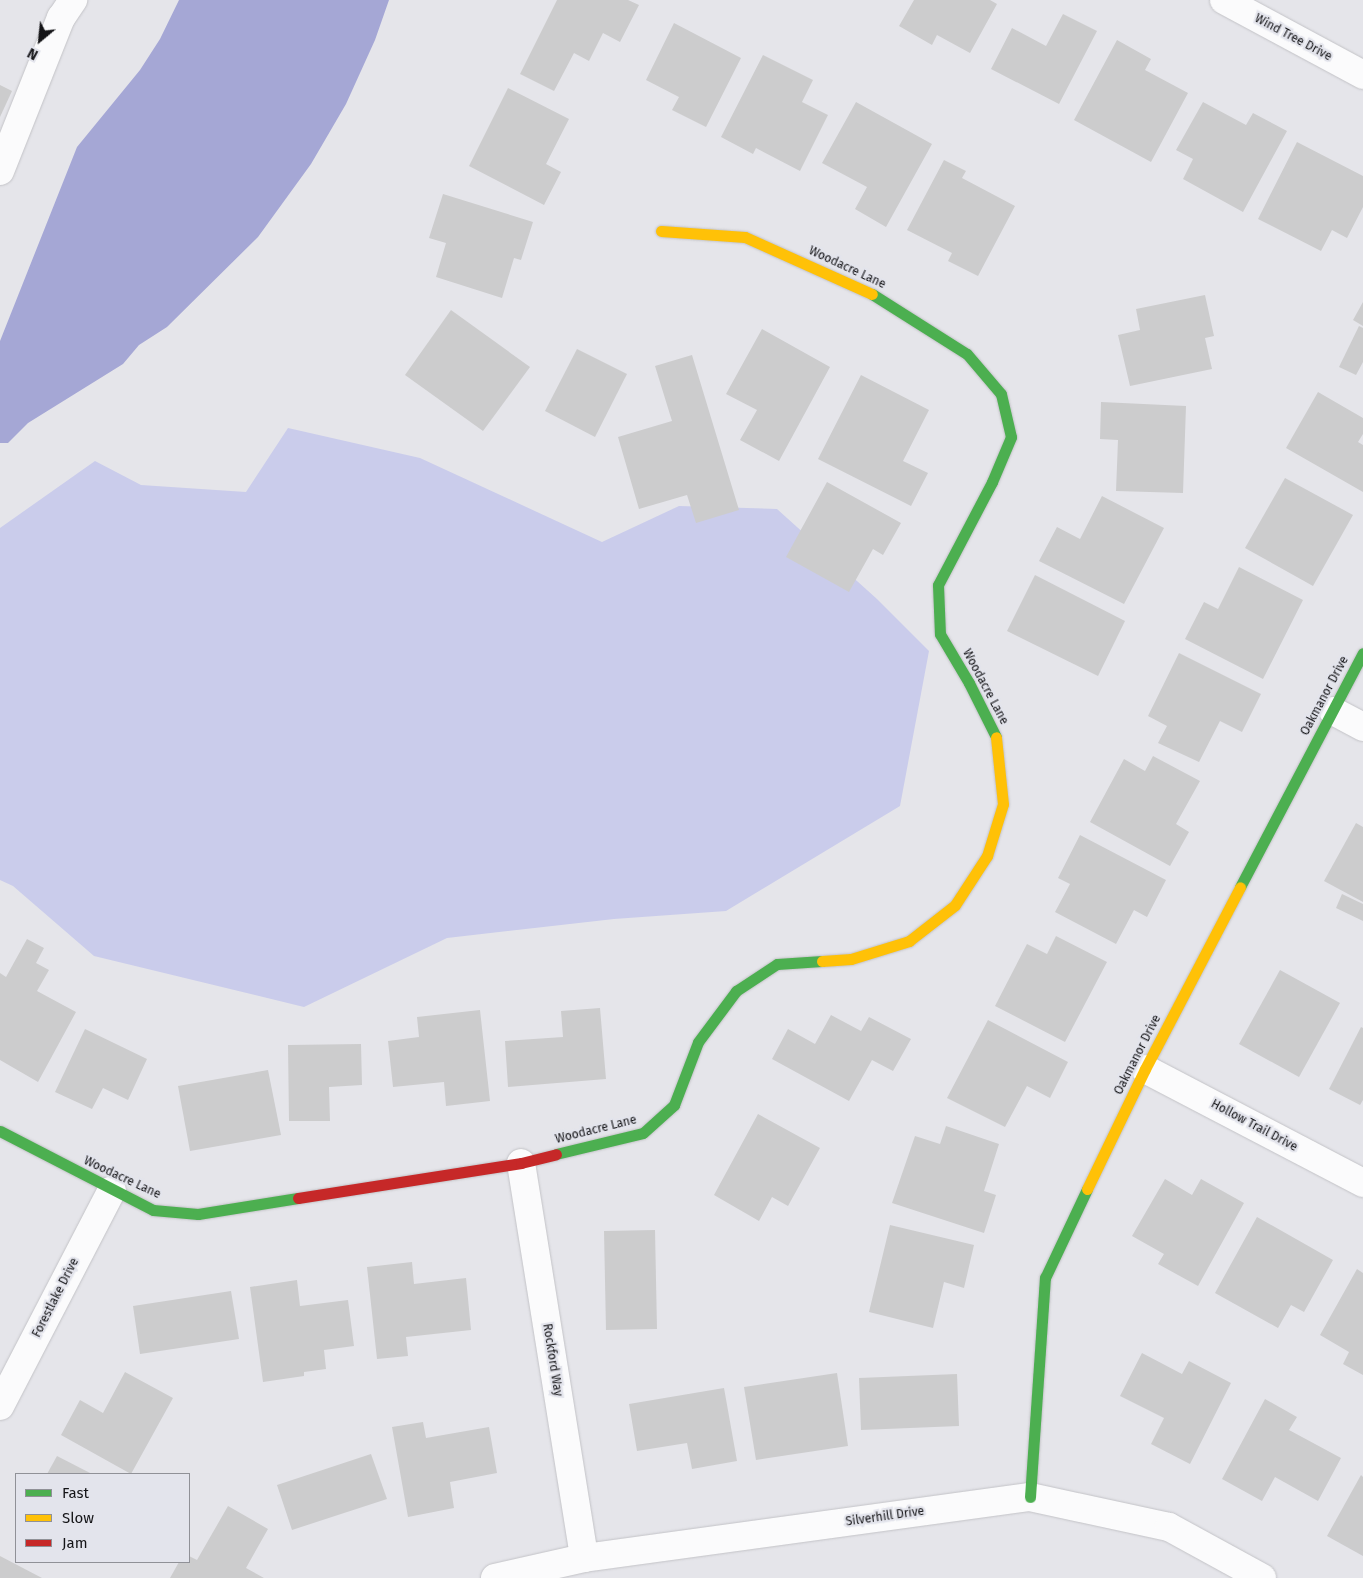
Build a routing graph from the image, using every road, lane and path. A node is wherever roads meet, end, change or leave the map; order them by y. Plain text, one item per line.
1 (74, 0) edge
2 (1224, 0) edge
3 (1363, 75) edge
4 (0, 171) edge
5 (661, 231) dead end
6 (1363, 653) edge
7 (1333, 711) junction
8 (1363, 728) edge
9 (1145, 1069) junction
10 (0, 1131) edge
11 (520, 1163) junction
12 (1363, 1183) edge
13 (112, 1190) junction
14 (0, 1406) edge
15 (1030, 1497) junction
16 (584, 1558) junction
17 (495, 1578) edge
18 (1262, 1578) edge

1 - 4 street
2 - 3 street, Wind Tree Drive
5 - 11 street, Woodacre Lane
6 - 7 street, Oakmanor Drive
7 - 8 street
7 - 9 street, Oakmanor Drive
9 - 12 street, Hollow Trail Drive
9 - 15 street, Oakmanor Drive
10 - 13 street, Woodacre Lane
11 - 13 street, Woodacre Lane
11 - 16 street, Rockford Way
13 - 14 street, Forestlake Drive
15 - 16 street, Silverhill Drive
15 - 18 street, Silverhill Drive
16 - 17 street, Silverhill Drive

